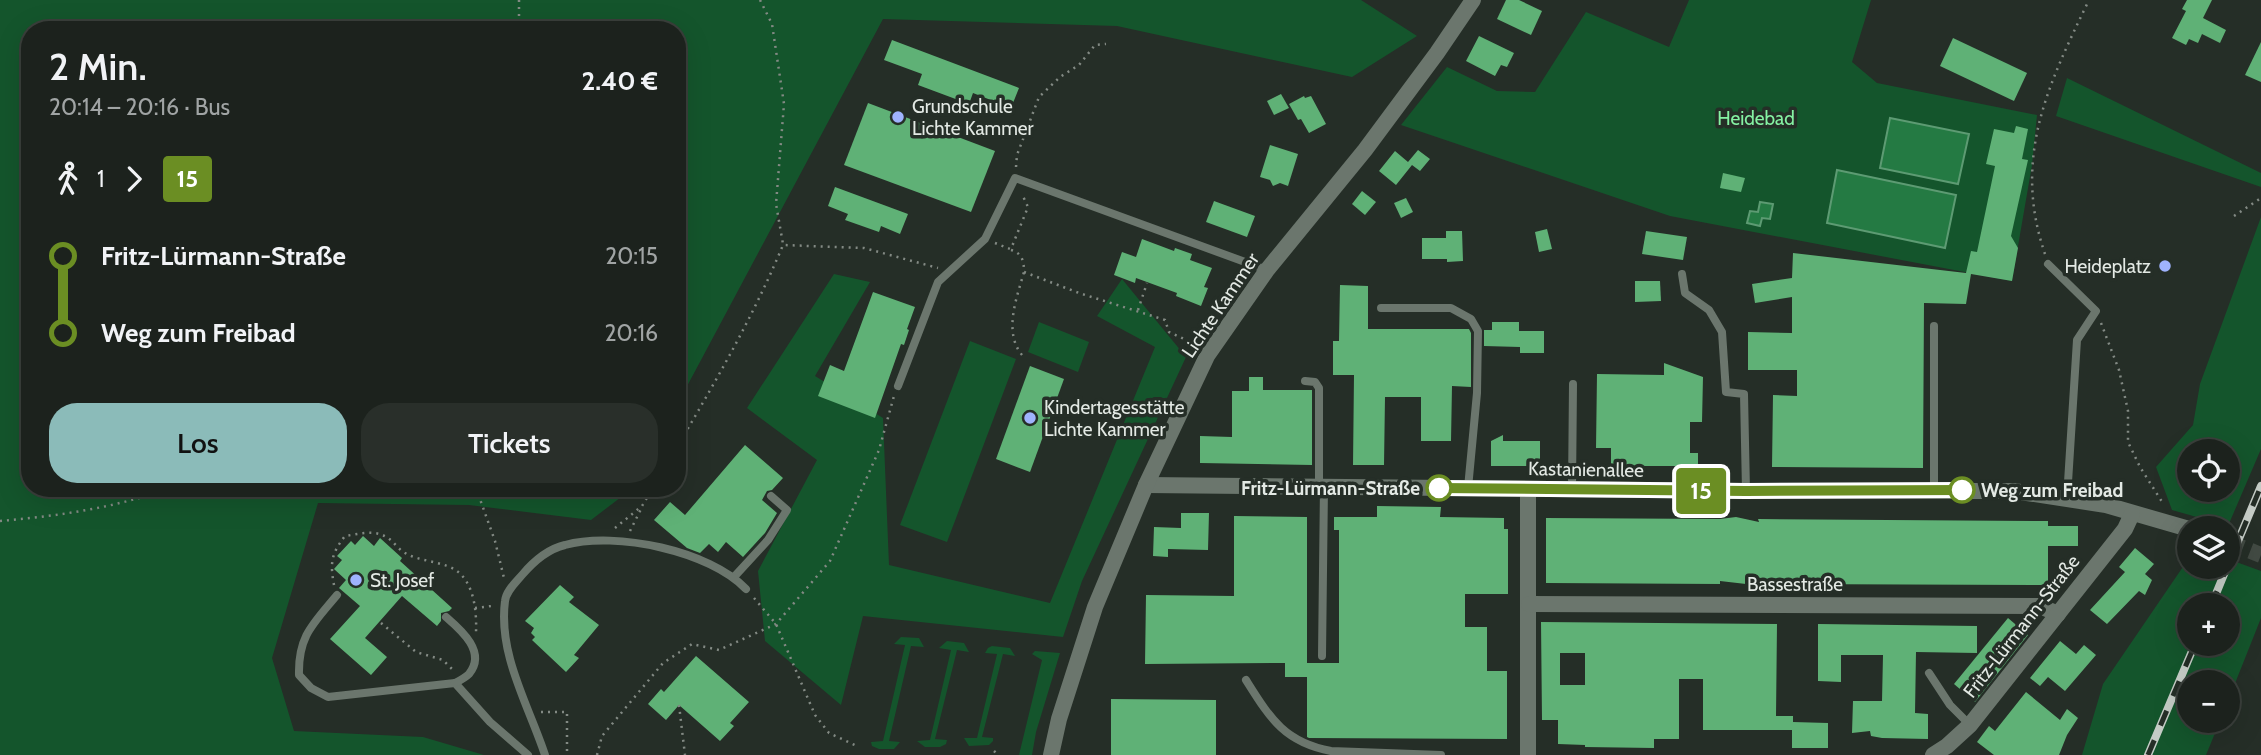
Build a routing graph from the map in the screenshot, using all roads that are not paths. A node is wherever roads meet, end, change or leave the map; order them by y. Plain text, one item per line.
1 (1473, 0) edge
2 (2048, 264) road end
3 (1267, 270) junction
4 (1682, 274) dead end
5 (1381, 308) dead end
6 (1934, 326) dead end
7 (1305, 381) dead end
8 (1573, 384) dead end
9 (898, 386) road end
10 (1146, 485) junction
11 (1322, 486) junction
12 (1468, 488) junction
13 (1528, 489) junction
14 (1572, 489) junction
15 (1934, 490) junction
16 (1746, 491) junction
17 (771, 496) dead end
18 (2067, 498) junction
19 (2132, 514) junction
20 (2177, 526) edge
21 (734, 577) junction
22 (746, 589) road end
23 (337, 595) road end
24 (1529, 604) junction
25 (2058, 614) junction
26 (446, 617) dead end
27 (1322, 656) dead end
28 (1929, 673) dead end
29 (1246, 680) dead end
30 (455, 683) junction
31 (1970, 725) junction
32 (1945, 751) edge
33 (528, 755) edge
34 (545, 755) edge
35 (1051, 755) edge
36 (1441, 755) edge
37 (1528, 755) edge

1 - 3 street, Lichte Kammer
2 - 18 lane
3 - 9 lane
3 - 10 street, Lichte Kammer
4 - 16 lane
5 - 12 lane
6 - 15 lane
7 - 11 lane
8 - 14 lane
10 - 11 street, Kastanienallee
10 - 35 street, Lichte Kammer
11 - 12 street, Kastanienallee
11 - 27 lane
12 - 13 street, Kastanienallee
13 - 14 street, Kastanienallee
13 - 24 street
14 - 16 street, Kastanienallee
15 - 16 street, Kastanienallee
15 - 18 street, Kastanienallee
17 - 21 lane
18 - 19 street, Kastanienallee
19 - 20 street, Kastanienallee
19 - 25 street, Fritz-Lürmann-Straße
21 - 22 lane
21 - 34 lane
23 - 30 lane
24 - 25 street, Bassestraße
24 - 37 street
25 - 31 street, Fritz-Lürmann-Straße
26 - 30 lane
28 - 31 lane
29 - 36 lane
30 - 33 lane
31 - 32 street, Fritz-Lürmann-Straße

